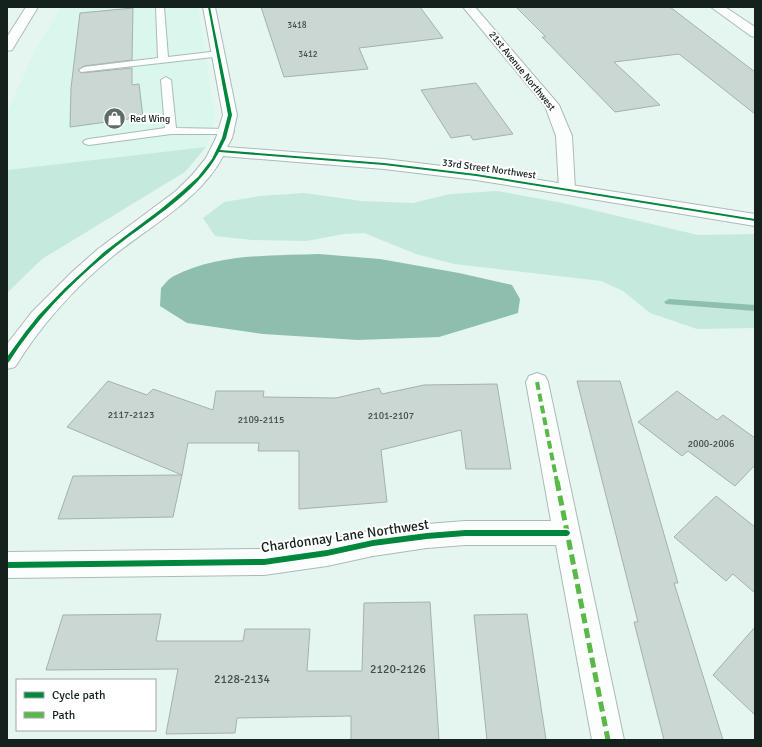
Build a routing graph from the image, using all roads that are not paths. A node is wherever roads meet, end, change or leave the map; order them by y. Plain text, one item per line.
1 (32, 7) edge
2 (160, 7) edge
3 (209, 7) edge
4 (469, 7) edge
5 (717, 7) edge
6 (755, 33) edge
7 (7, 47) edge
8 (218, 54) junction
9 (163, 60) junction
10 (84, 70) dead end
11 (166, 80) dead end
12 (171, 131) junction
13 (228, 132) junction
14 (89, 142) dead end
15 (219, 151) junction
16 (567, 189) junction
17 (755, 220) edge
18 (7, 361) edge
19 (537, 382) dead end
20 (567, 533) junction
21 (7, 565) edge
22 (608, 740) edge

1 - 7 main road
2 - 9 lane
3 - 8 main road
4 - 16 main road, 21st Avenue Northwest
5 - 6 main road
8 - 9 lane
8 - 13 main road
9 - 10 lane
11 - 12 lane
12 - 13 lane
12 - 14 lane
13 - 15 main road
15 - 16 main road, 33rd Street Northwest
15 - 18 main road
16 - 17 main road, 33rd Street Northwest
19 - 20 main road
20 - 21 main road, Chardonnay Lane Northwest
20 - 22 main road

